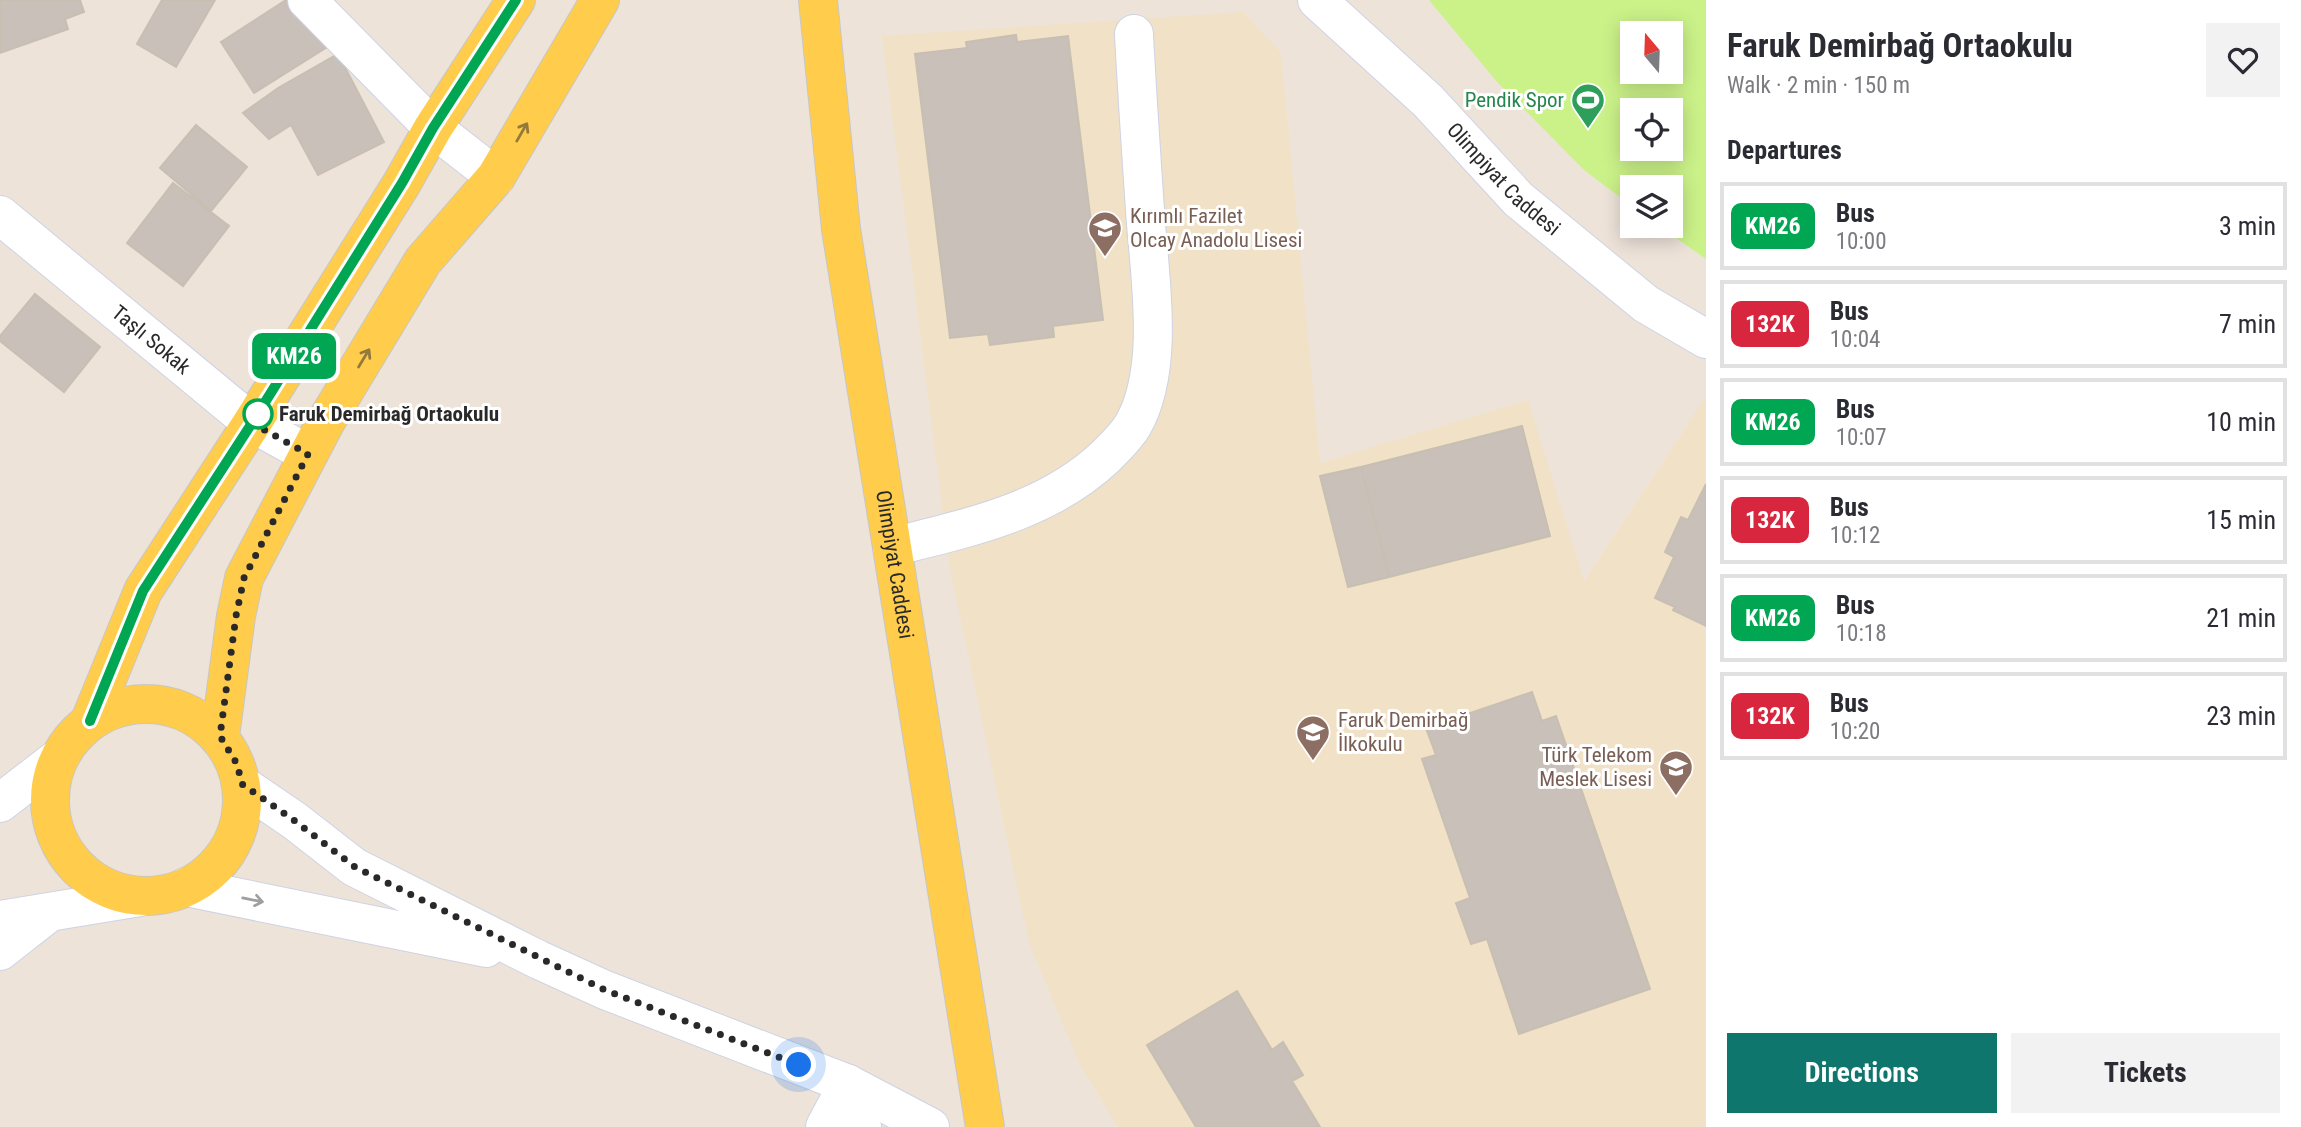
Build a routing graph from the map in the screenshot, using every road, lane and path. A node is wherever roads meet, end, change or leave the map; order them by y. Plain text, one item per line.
1 (307, 0) edge
2 (516, 0) edge
3 (600, 0) edge
4 (818, 0) edge
5 (1317, 0) edge
6 (1134, 34) dead end
7 (433, 128) junction
8 (496, 177) junction
9 (0, 215) edge
10 (1706, 339) edge
11 (252, 423) junction
12 (308, 454) junction
13 (892, 547) junction
14 (90, 721) junction
15 (220, 736) junction
16 (57, 759) junction
17 (242, 784) junction
18 (0, 803) edge
19 (186, 887) junction
20 (140, 897) junction
21 (52, 911) junction
22 (0, 920) edge
23 (0, 951) edge
24 (539, 960) junction
25 (848, 1084) junction
26 (825, 1127) edge
27 (862, 1127) edge
28 (930, 1127) edge
29 (985, 1127) edge

1 - 7 street
2 - 7 main road
8 -> 3 main road
4 - 13 main road, Olimpiyat Caddesi
5 - 10 street, Olimpiyat Caddesi
6 - 13 street
7 - 8 street
7 - 11 main road
12 -> 8 main road
9 - 11 street, Taşlı Sokak
11 - 12 street, Taşlı Sokak
11 - 14 main road
12 - 15 main road
13 - 29 main road, Olimpiyat Caddesi
14 - 15 main road
14 - 16 main road
15 - 17 main road
16 - 18 street
16 - 20 main road
17 - 19 main road
17 - 24 street
19 - 20 main road
19 -> 24 street
20 - 21 street
21 - 22 street
21 - 23 street
24 - 25 street
25 - 26 street
25 - 27 street
25 - 28 street

